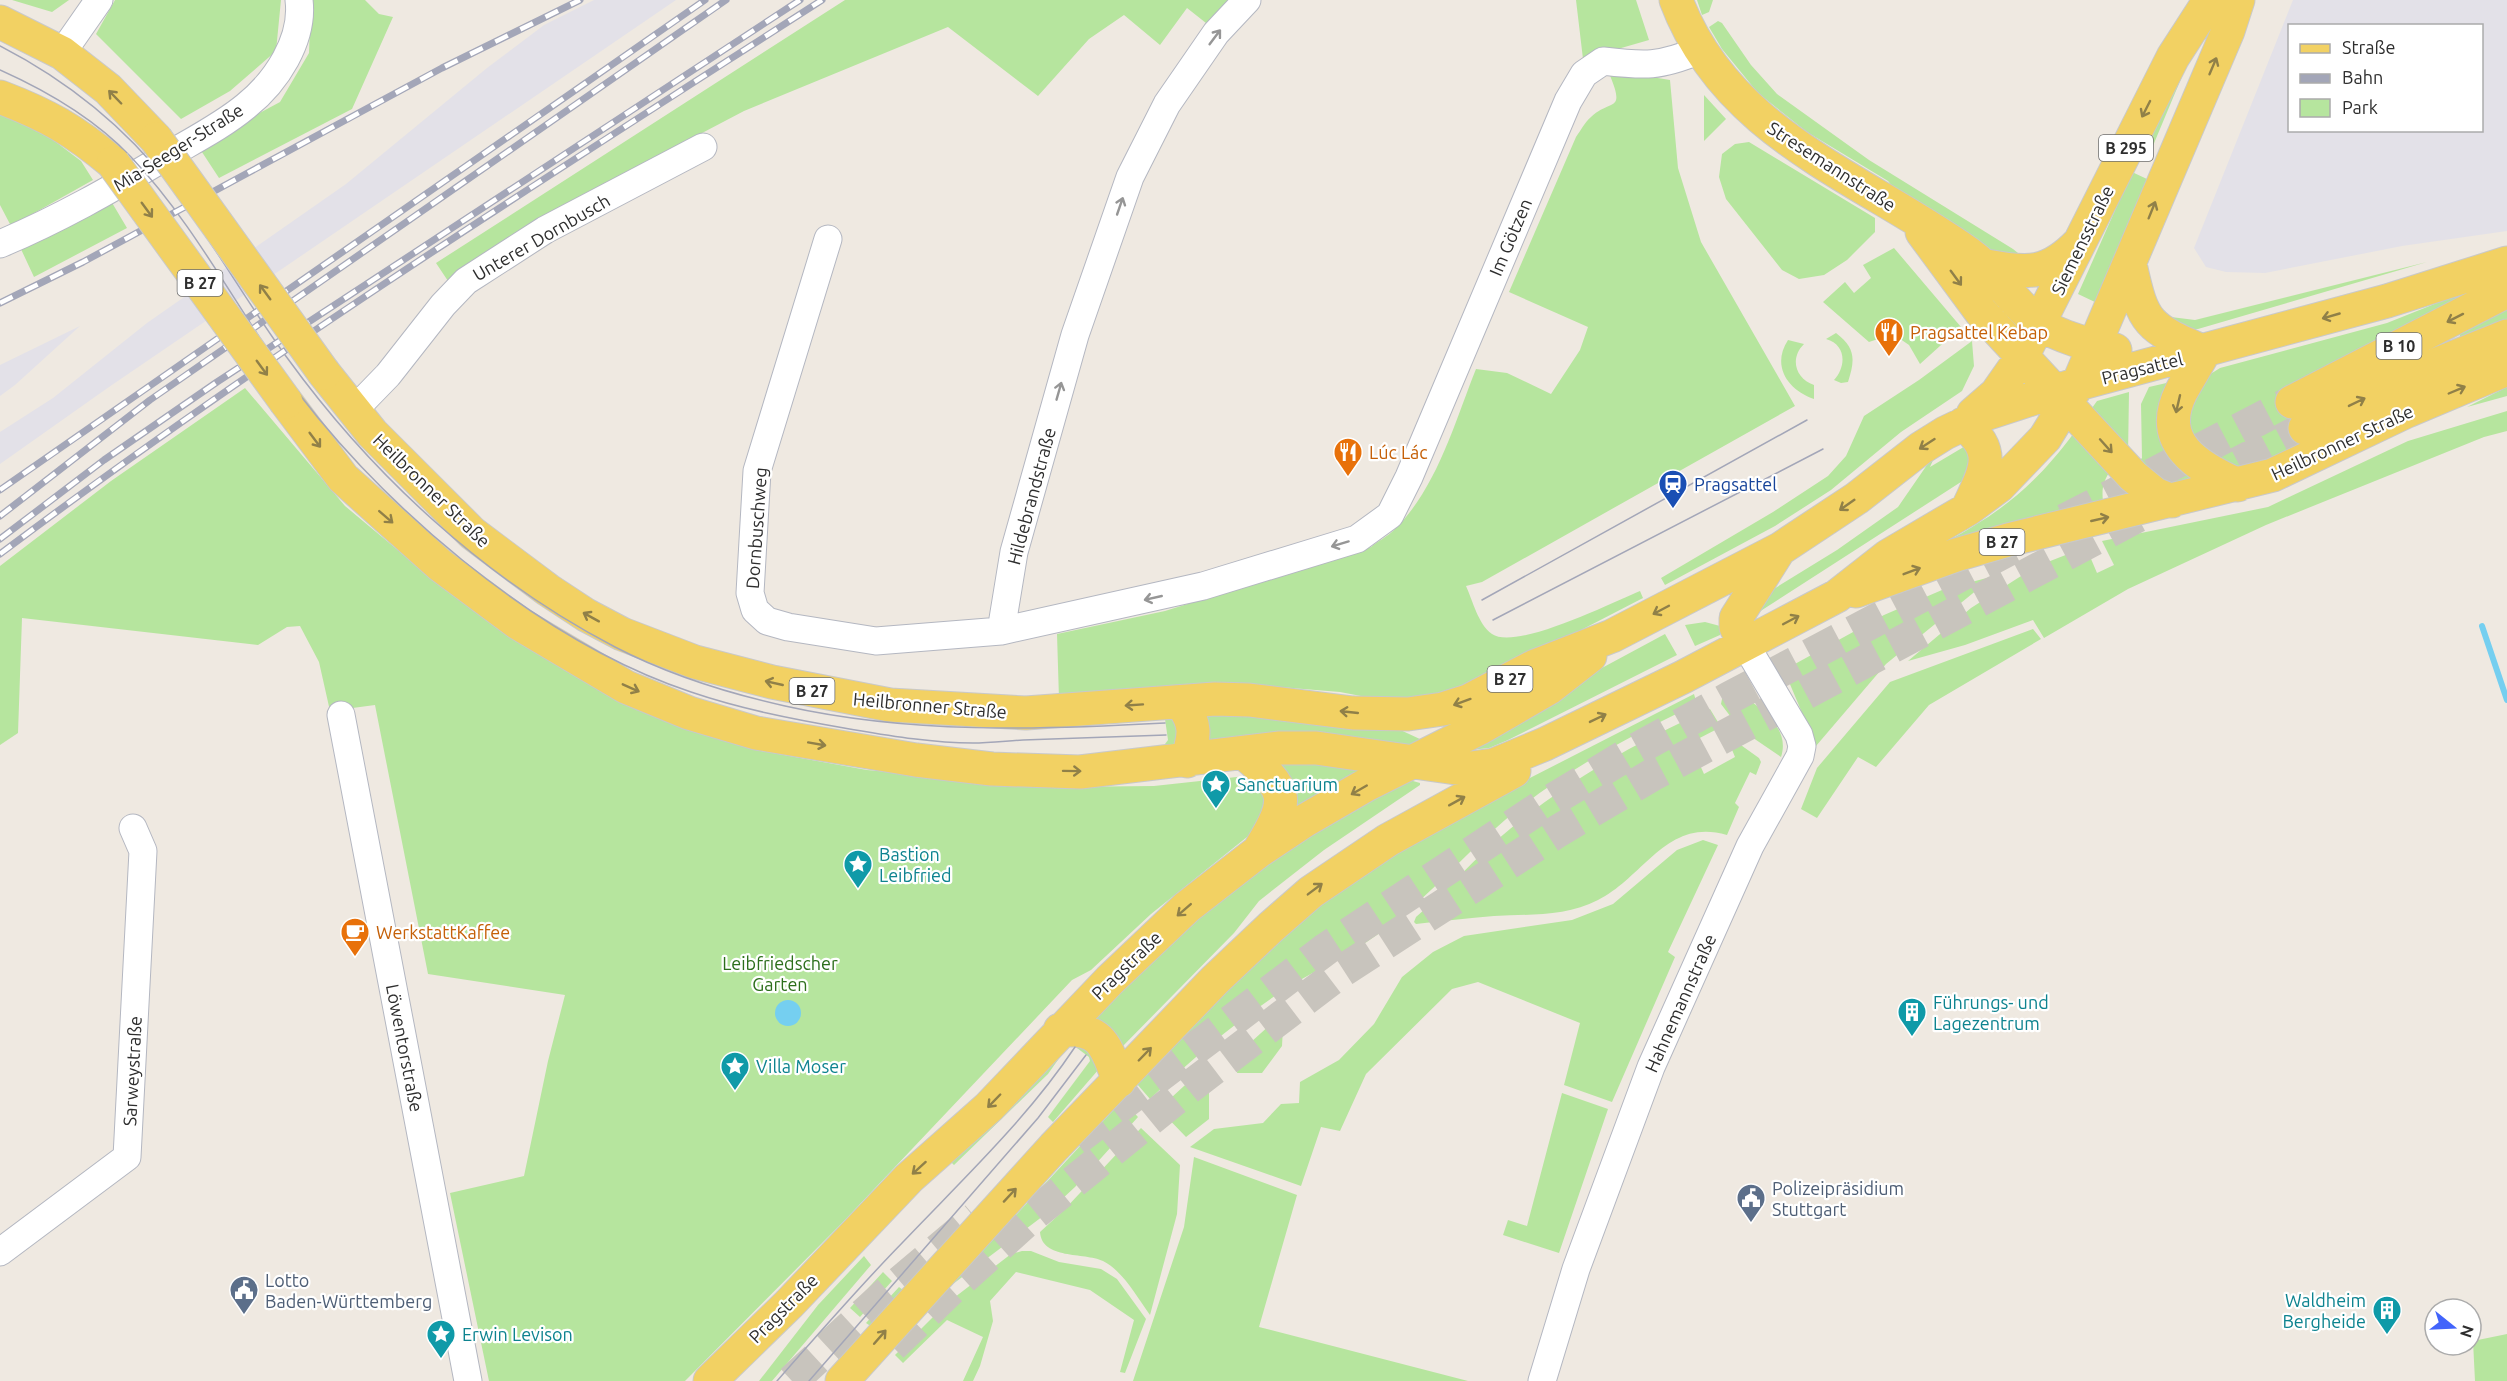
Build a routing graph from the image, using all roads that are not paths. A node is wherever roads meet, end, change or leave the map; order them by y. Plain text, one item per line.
1 (99, 0) edge
2 (299, 0) edge
3 (1246, 0) edge
4 (1676, 0) edge
5 (2213, 0) edge
6 (2238, 0) edge
7 (0, 22) edge
8 (1700, 50) junction
9 (62, 53) junction
10 (0, 97) edge
11 (703, 147) dead end
12 (2124, 153) junction
13 (2168, 171) junction
14 (1907, 216) junction
15 (828, 239) dead end
16 (2081, 241) junction
17 (0, 244) edge
18 (2507, 263) edge
19 (2130, 264) junction
20 (1986, 266) junction
21 (2507, 291) edge
22 (2040, 324) junction
23 (2507, 336) edge
24 (2094, 347) junction
25 (2204, 352) junction
26 (2507, 369) edge
27 (2049, 382) junction
28 (354, 410) junction
29 (1963, 424) junction
30 (2238, 485) junction
31 (2172, 501) junction
32 (1968, 509) junction
33 (1780, 549) junction
34 (1837, 596) junction
35 (1001, 631) junction
36 (1612, 636) junction
37 (1745, 644) junction
38 (1181, 702) junction
39 (341, 712) dead end
40 (1408, 714) junction
41 (1545, 744) junction
42 (1244, 753) junction
43 (1447, 757) junction
44 (1187, 761) junction
45 (1411, 763) junction
46 (133, 828) dead end
47 (1388, 840) junction
48 (1259, 851) junction
49 (1060, 1030) junction
50 (1119, 1081) junction
51 (0, 1252) edge
52 (789, 1304) junction
53 (468, 1381) edge
54 (710, 1381) edge
55 (744, 1381) edge
56 (842, 1381) edge
57 (1542, 1381) edge

1 - 9 street
2 - 17 street, Mia-Seeger-Straße
35 -> 3 street, Hildebrandstraße
4 - 8 main road, Stresemannstraße
5 -> 12 main road, Siemensstraße / B 295
13 -> 6 main road, B 295
7 - 9 main road, Heilbronner Straße / B 27
8 - 14 main road, Stresemannstraße
8 -> 35 street, Im Götzen
28 -> 9 main road, Heilbronner Straße / B 27, bridge
10 -> 44 main road, B 27, bridge
11 - 28 street, Unterer Dornbusch
12 - 13 main road
12 - 16 main road, Siemensstraße / B 295
19 -> 13 main road, B 295
14 - 20 main road, Stresemannstraße
14 -> 27 main road, Stresemannstraße
15 - 35 street, Dornbuschweg
16 - 20 main road
16 - 22 main road, Siemensstraße / B 295
18 -> 25 main road
19 - 24 main road, Pragsattel / B 295
19 - 25 main road
20 - 22 main road, Stresemannstraße
21 -> 23 main road, B 10
22 - 24 main road, Pragsattel
22 - 27 main road, Pragsattel / B 295
24 - 25 main road, Pragsattel
24 - 27 main road, Pragsattel / B 295
25 - 27 main road, Pragsattel
25 -> 30 main road
30 -> 26 main road, Heilbronner Straße / B 27
27 - 29 main road, Pragsattel / B 295
27 -> 31 main road
27 - 32 main road
38 -> 28 main road, Heilbronner Straße / B 27
29 - 32 main road
29 -> 33 main road, Pragsattel / B 27
30 - 31 main road, Heilbronner Straße / B 27
34 -> 31 main road, B 27
32 - 34 main road
33 -> 36 main road, Pragsattel / B 27
33 - 37 main road
37 -> 34 main road, B 27
36 -> 40 main road, Heilbronner Straße / B 27
36 - 43 main road
41 -> 37 main road, B 27
37 - 57 street, Hahnemannstraße
40 -> 38 main road, Heilbronner Straße / B 27
38 - 44 main road
39 - 53 street, Löwentorstraße
40 - 43 main road
41 - 43 main road, B 27
47 -> 41 main road
42 - 44 main road, B 27
42 - 45 main road, B 27
42 - 48 main road
43 - 45 main road, B 27
43 - 47 main road
45 -> 48 main road, Pragstraße
46 - 51 street, Sarweystraße
50 -> 47 main road
48 -> 49 main road, Pragstraße
49 - 50 main road
49 -> 52 main road, Pragstraße
56 -> 50 main road
52 - 54 main road, Pragstraße
52 - 55 main road

